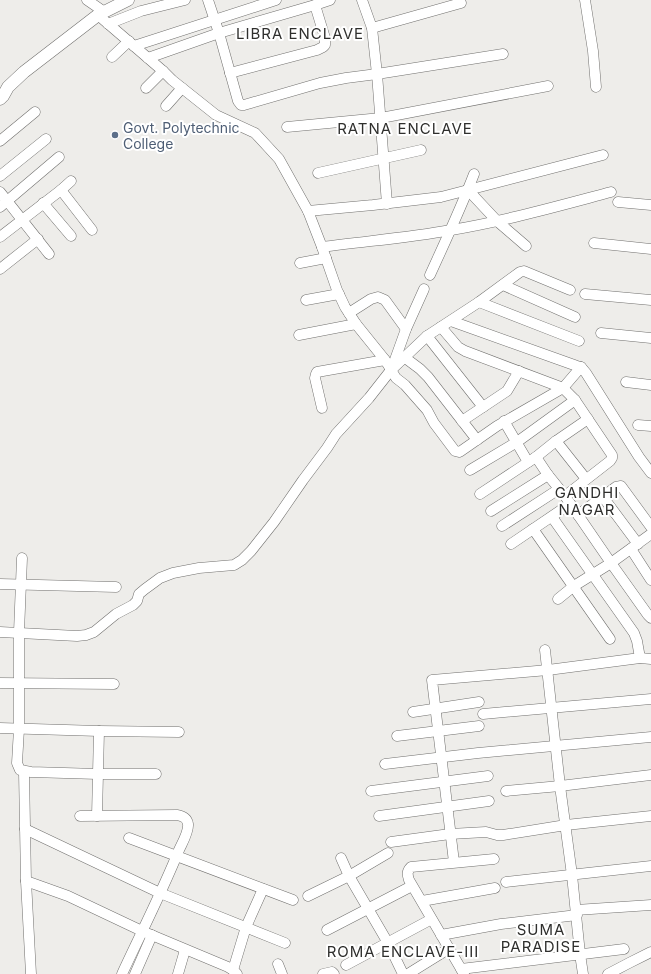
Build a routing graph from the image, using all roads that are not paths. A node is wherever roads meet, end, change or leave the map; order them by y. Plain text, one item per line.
1 (87, 0) edge
2 (128, 0) edge
3 (185, 0) edge
4 (208, 0) edge
5 (276, 0) edge
6 (330, 0) edge
7 (362, 0) edge
8 (585, 0) edge
9 (460, 3) dead end
10 (315, 6) junction
11 (100, 13) junction
12 (215, 19) junction
13 (108, 24) junction
14 (372, 28) junction
15 (219, 33) junction
16 (131, 44) junction
17 (503, 54) dead end
18 (112, 57) dead end
19 (148, 58) junction
20 (163, 71) junction
21 (230, 73) junction
22 (377, 74) junction
23 (548, 86) dead end
24 (4, 87) edge
25 (596, 87) dead end
26 (146, 88) dead end
27 (182, 88) junction
28 (0, 98) edge
29 (166, 106) dead end
30 (35, 112) dead end
31 (381, 118) junction
32 (287, 127) dead end
33 (46, 139) dead end
34 (0, 141) edge
35 (421, 150) dead end
36 (603, 155) dead end
37 (59, 157) dead end
38 (383, 159) junction
39 (318, 173) dead end
40 (474, 174) dead end
41 (0, 176) edge
42 (72, 181) dead end
43 (62, 190) junction
44 (468, 190) junction
45 (0, 192) edge
46 (611, 192) dead end
47 (618, 202) dead end
48 (43, 203) junction
49 (4, 204) edge
50 (387, 204) junction
51 (651, 205) edge
52 (308, 211) junction
53 (21, 220) junction
54 (497, 221) junction
55 (92, 230) dead end
56 (450, 230) junction
57 (71, 236) dead end
58 (0, 237) edge
59 (38, 239) junction
60 (594, 244) dead end
61 (526, 246) dead end
62 (322, 247) junction
63 (651, 249) edge
64 (49, 254) dead end
65 (326, 258) junction
66 (300, 263) dead end
67 (0, 269) edge
68 (430, 275) dead end
69 (503, 285) junction
70 (424, 289) dead end
71 (570, 290) dead end
72 (339, 294) junction
73 (585, 294) dead end
74 (306, 300) dead end
75 (651, 300) edge
76 (479, 302) junction
77 (349, 313) junction
78 (575, 317) dead end
79 (451, 321) junction
80 (356, 324) junction
81 (441, 327) junction
82 (406, 329) junction
83 (601, 333) dead end
84 (299, 334) dead end
85 (427, 336) junction
86 (651, 338) edge
87 (579, 341) dead end
88 (404, 357) junction
89 (385, 360) junction
90 (581, 368) junction
91 (391, 370) junction
92 (519, 371) junction
93 (626, 382) dead end
94 (651, 385) edge
95 (563, 388) junction
96 (575, 400) junction
97 (483, 407) junction
98 (322, 408) dead end
99 (588, 419) junction
100 (462, 421) junction
101 (504, 421) junction
102 (638, 425) dead end
103 (651, 426) edge
104 (477, 440) junction
105 (556, 441) junction
106 (517, 442) junction
107 (532, 460) junction
108 (470, 470) dead end
109 (651, 473) edge
110 (548, 475) junction
111 (586, 479) junction
112 (480, 494) dead end
113 (565, 496) junction
114 (603, 497) junction
115 (491, 511) dead end
116 (578, 515) junction
117 (552, 517) junction
118 (502, 526) dead end
119 (651, 527) edge
120 (533, 529) junction
121 (651, 534) edge
122 (511, 544) dead end
123 (635, 546) junction
124 (22, 558) dead end
125 (611, 563) junction
126 (593, 575) junction
127 (651, 580) edge
128 (0, 584) edge
129 (21, 584) junction
130 (574, 586) junction
131 (116, 587) dead end
132 (558, 599) dead end
133 (651, 618) edge
134 (0, 632) edge
135 (19, 632) junction
136 (610, 639) dead end
137 (546, 650) dead end
138 (640, 658) junction
139 (651, 659) edge
140 (548, 670) junction
141 (0, 683) edge
142 (18, 683) junction
143 (114, 684) dead end
144 (651, 699) edge
145 (479, 702) dead end
146 (436, 708) junction
147 (552, 708) junction
148 (413, 712) dead end
149 (483, 714) dead end
150 (479, 726) dead end
151 (0, 728) edge
152 (19, 729) junction
153 (99, 731) junction
154 (438, 731) junction
155 (179, 732) dead end
156 (397, 736) dead end
157 (651, 736) edge
158 (555, 745) junction
159 (441, 758) junction
160 (384, 764) dead end
161 (24, 772) junction
162 (98, 774) junction
163 (156, 774) dead end
164 (651, 775) edge
165 (488, 776) dead end
166 (444, 782) junction
167 (560, 786) junction
168 (371, 791) dead end
169 (506, 791) dead end
170 (489, 802) dead end
171 (447, 808) junction
172 (80, 816) dead end
173 (97, 816) junction
174 (379, 816) dead end
175 (651, 816) edge
176 (566, 825) junction
177 (25, 829) junction
178 (450, 834) junction
179 (129, 838) dead end
180 (391, 842) dead end
181 (388, 853) dead end
182 (177, 856) junction
183 (341, 858) dead end
184 (494, 858) dead end
185 (454, 862) junction
186 (651, 866) edge
187 (572, 875) junction
188 (349, 876) junction
189 (26, 881) junction
190 (506, 882) dead end
191 (408, 888) dead end
192 (495, 888) dead end
193 (263, 889) junction
194 (160, 894) junction
195 (308, 896) dead end
196 (293, 900) dead end
197 (422, 901) junction
198 (651, 905) edge
199 (368, 908) junction
200 (576, 913) junction
201 (428, 921) dead end
202 (246, 927) junction
203 (142, 930) junction
204 (327, 930) dead end
205 (152, 935) junction
206 (441, 935) junction
207 (285, 943) dead end
208 (388, 943) junction
209 (624, 949) dead end
210 (185, 950) junction
211 (445, 951) dead end
212 (651, 952) edge
213 (580, 954) junction
214 (278, 964) dead end
215 (346, 965) dead end
216 (235, 972) edge
217 (463, 972) edge
218 (31, 974) edge
219 (122, 974) edge
220 (135, 974) edge
221 (178, 974) edge
222 (282, 974) edge
223 (322, 974) edge
224 (334, 974) edge
225 (403, 974) edge
226 (408, 974) edge
227 (583, 974) edge
228 (608, 974) edge

1 - 11 street
2 - 11 main road
3 - 13 street
4 - 12 street
5 - 12 street
6 - 10 street
7 - 14 street
8 - 25 street
9 - 14 street
10 - 15 street
10 - 21 street
11 - 13 street
11 - 24 main road
12 - 15 street
12 - 16 street
13 - 16 street
14 - 22 street
15 - 19 street
15 - 21 street
16 - 18 street
16 - 19 street
17 - 22 street
19 - 20 street
20 - 26 street
20 - 27 street
21 - 22 street
22 - 31 street
23 - 31 street
24 - 28 main road
27 - 29 street
27 - 52 street
30 - 34 street
31 - 32 street
31 - 38 street
33 - 41 street
35 - 38 street
36 - 44 street
37 - 49 street
38 - 39 street
38 - 50 street
40 - 44 street
42 - 43 street
43 - 48 street
43 - 55 street
44 - 50 street
44 - 54 street
44 - 56 street
45 - 49 street
46 - 54 street
47 - 51 street
48 - 53 street
48 - 57 street
49 - 53 street
50 - 52 street
52 - 62 street
53 - 58 street
53 - 59 street
54 - 56 street
54 - 61 street
56 - 62 street
56 - 68 street
59 - 64 street
59 - 67 street
60 - 63 street
62 - 65 street
65 - 66 street
65 - 72 street
69 - 71 street
69 - 76 street
69 - 78 street
70 - 82 street
72 - 74 street
72 - 77 street
73 - 75 street
76 - 79 street
76 - 87 street
77 - 80 street
77 - 82 street
79 - 81 street
79 - 90 street
80 - 84 street
80 - 89 street
81 - 85 street
81 - 92 street
82 - 91 street
83 - 86 street
85 - 88 street
85 - 97 street
88 - 91 street
88 - 100 street
89 - 91 street
89 - 98 street
90 - 95 street
90 - 109 street
91 - 104 street
91 - 135 street
92 - 95 street
92 - 97 street
93 - 94 street
95 - 96 street
95 - 101 street
96 - 99 street
96 - 106 street
97 - 100 street
99 - 105 street
99 - 111 street
100 - 104 street
101 - 104 street
101 - 106 street
102 - 103 street
105 - 107 street
105 - 111 street
106 - 107 street
106 - 108 street
107 - 110 street
107 - 112 street
110 - 113 street
110 - 115 street
111 - 113 street
113 - 116 street
113 - 117 street
113 - 118 street
114 - 116 street
114 - 119 street
114 - 123 street
116 - 125 street
117 - 120 street
117 - 126 street
120 - 122 street
120 - 130 street
121 - 123 street
123 - 125 street
123 - 127 street
124 - 129 street
125 - 126 street
125 - 133 street
126 - 130 street
126 - 138 street
128 - 129 street
129 - 131 street
129 - 135 street
130 - 132 street
130 - 136 street
134 - 135 street
135 - 142 street
137 - 140 street
138 - 139 street
138 - 140 street
140 - 146 street
140 - 147 street
141 - 142 street
142 - 143 street
142 - 152 street
144 - 147 street
145 - 146 street
146 - 148 street
146 - 154 street
147 - 149 street
147 - 158 street
150 - 154 street
151 - 152 street
152 - 153 street
152 - 161 street
153 - 155 street
153 - 162 street
154 - 156 street
154 - 159 street
157 - 158 street
158 - 159 street
158 - 167 street
159 - 160 street
159 - 166 street
161 - 162 street
161 - 177 street
162 - 163 street
162 - 173 street
164 - 167 street
165 - 166 street
166 - 168 street
166 - 171 street
167 - 169 street
167 - 176 street
170 - 171 street
171 - 174 street
171 - 178 street
172 - 173 street
173 - 182 street
175 - 176 street
176 - 178 street
176 - 187 street
177 - 189 street
177 - 194 street
178 - 180 street
178 - 185 street
179 - 182 street
181 - 188 street
182 - 193 street
182 - 194 street
183 - 188 street
184 - 185 street
185 - 197 street
186 - 187 street
187 - 190 street
187 - 200 street
188 - 195 street
188 - 199 street
189 - 203 street
189 - 218 street
191 - 199 street
192 - 197 street
193 - 196 street
193 - 202 street
194 - 202 street
194 - 203 street
197 - 206 street
198 - 200 street
199 - 204 street
199 - 208 street
200 - 206 street
200 - 213 street
201 - 208 street
202 - 207 street
202 - 216 street
203 - 205 street
203 - 219 street
205 - 210 street
205 - 220 street
206 - 217 street
208 - 215 street
208 - 225 street
209 - 213 street
210 - 216 street
210 - 221 street
211 - 226 street
212 - 228 street
213 - 217 street
213 - 227 street
214 - 222 street
223 - 224 street

